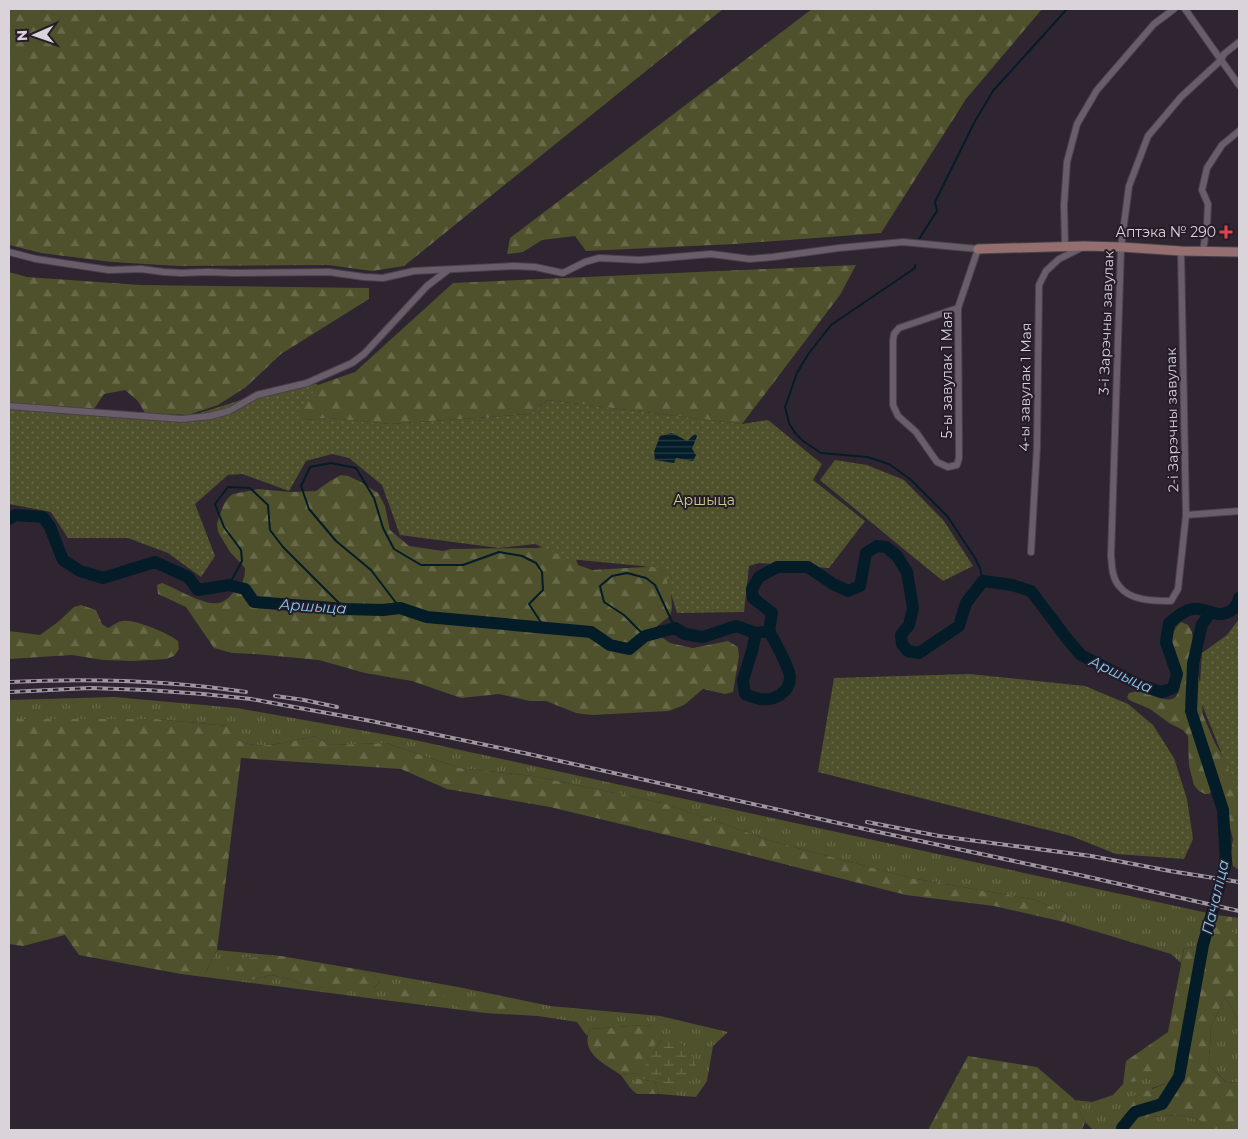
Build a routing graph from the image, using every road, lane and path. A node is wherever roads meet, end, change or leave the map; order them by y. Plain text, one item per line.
1 (1174, 9) edge
2 (1185, 9) edge
3 (1239, 42) edge
4 (1220, 60) junction
5 (1239, 84) edge
6 (1239, 131) edge
7 (1065, 246) junction
8 (1084, 246) junction
9 (1121, 247) junction
10 (978, 249) junction
11 (1181, 251) junction
12 (1203, 251) junction
13 (9, 252) edge
14 (1239, 252) edge
15 (448, 270) junction
16 (958, 308) junction
17 (9, 406) edge
18 (1239, 511) edge
19 (1186, 515) junction
20 (1031, 552) dead end
21 (1178, 589) joint

1 - 7 street
2 - 4 street
3 - 4 street, 3-і Зарэчны завулак
4 - 5 street
4 - 9 street, 3-і Зарэчны завулак
6 - 12 street
7 - 8 street
7 - 10 street
8 - 9 street
8 - 20 street, 4-ы завулак 1 Мая
9 - 11 street
9 - 21 street, 3-і Зарэчны завулак
10 - 15 street
10 - 16 street, 5-ы завулак 1 Мая
11 - 12 street
11 - 19 street, 2-і Зарэчны завулак
12 - 14 street
13 - 15 street
15 - 17 street
16 - 16 street, 5-ы завулак 1 Мая
18 - 19 street
19 - 21 street, 2-і Зарэчны завулак

